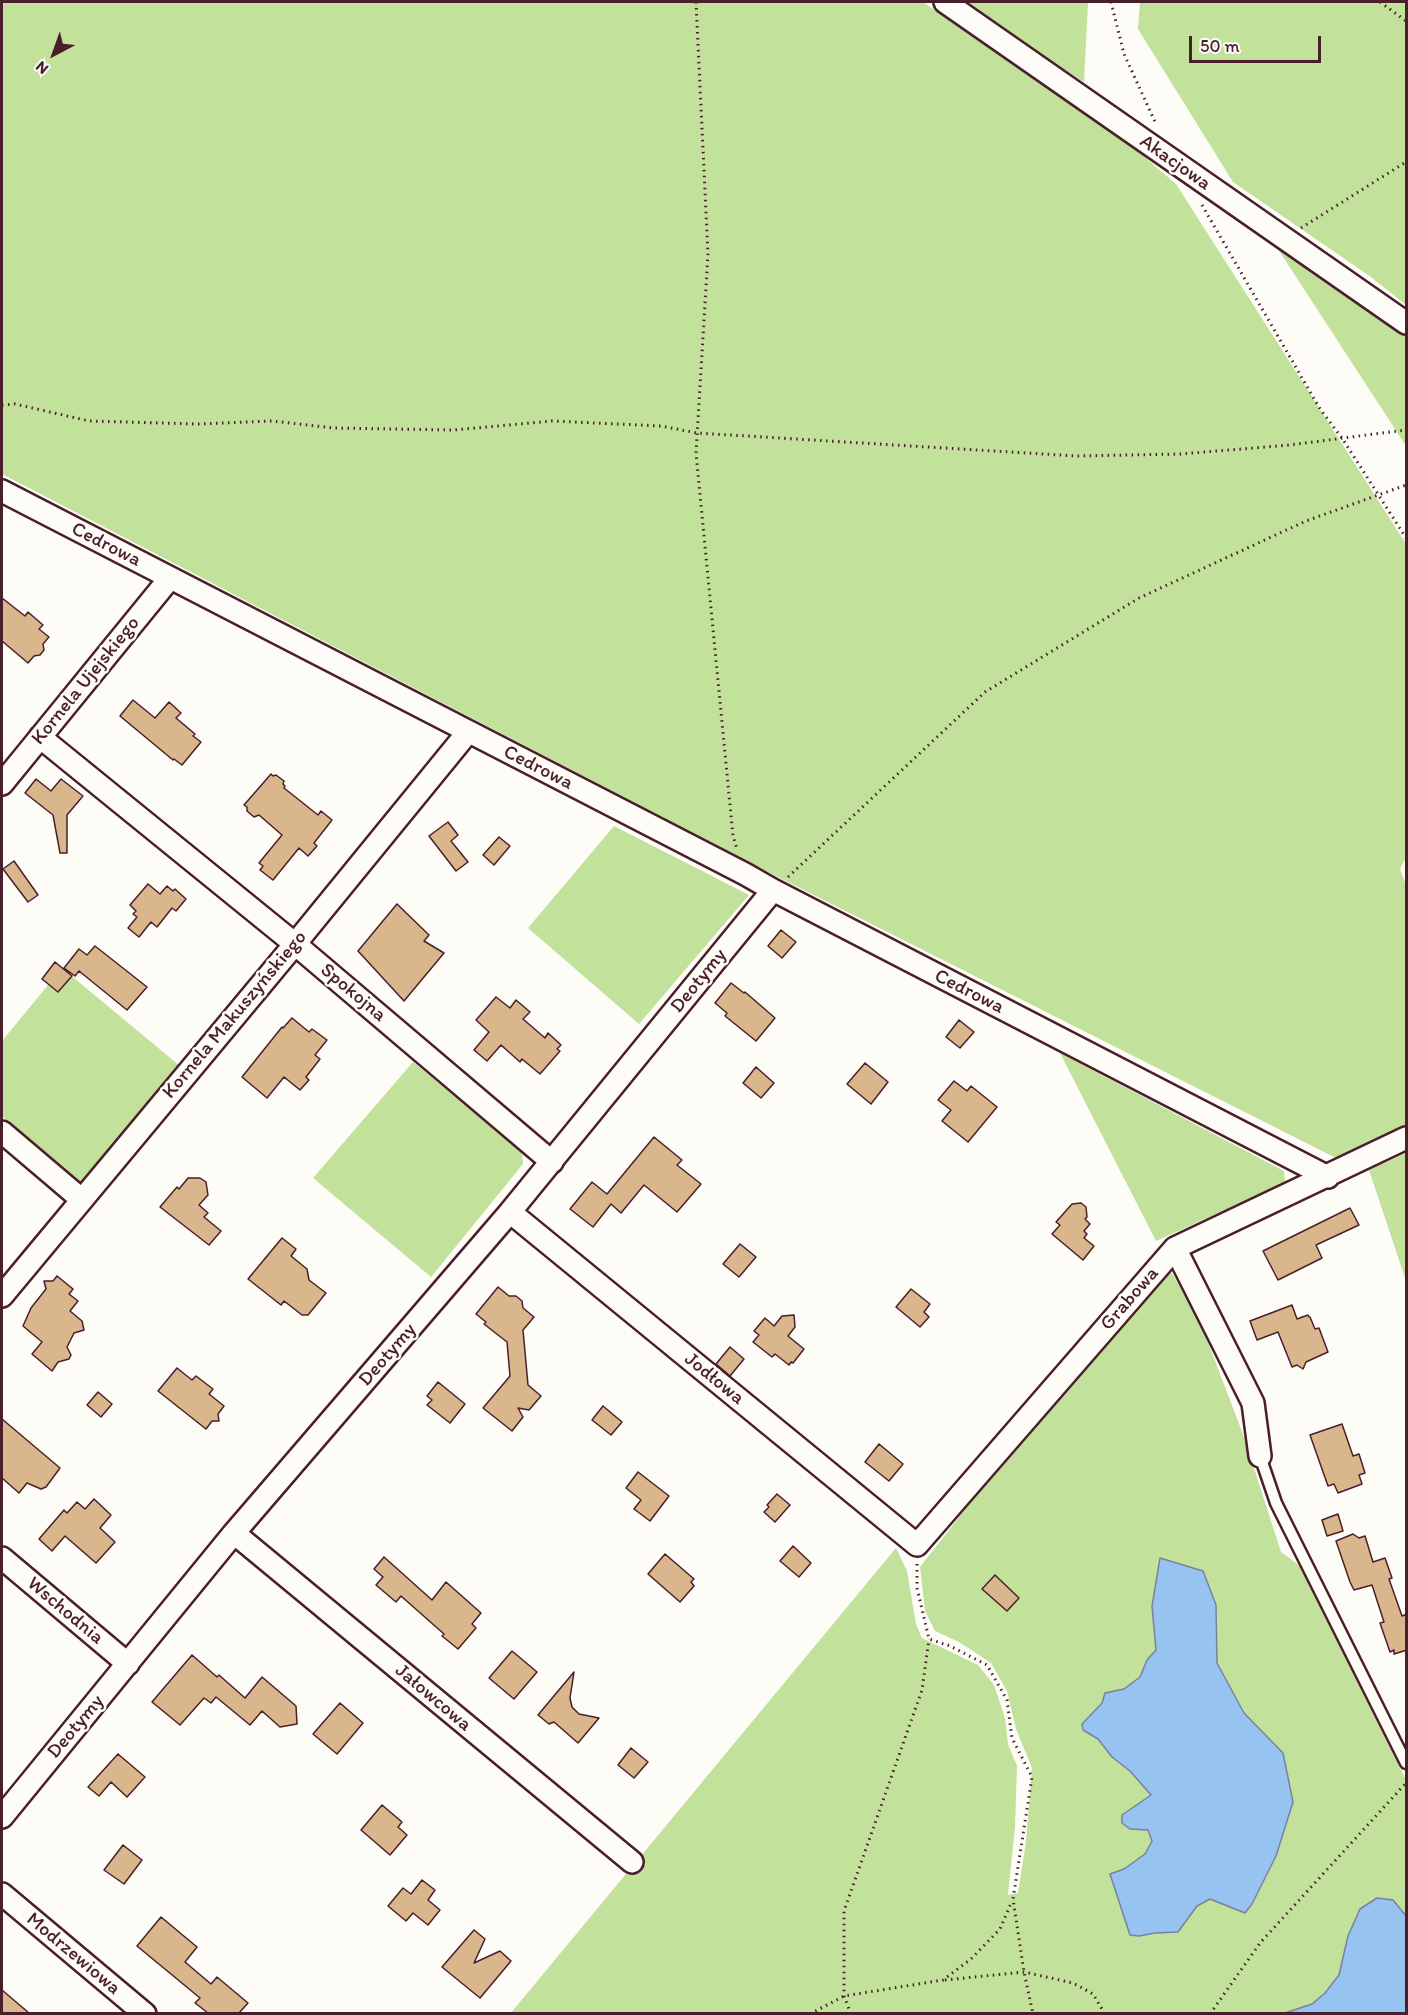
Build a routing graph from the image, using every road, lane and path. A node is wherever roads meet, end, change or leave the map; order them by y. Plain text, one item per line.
1 (696, 2) edge
2 (945, 2) edge
3 (1111, 2) edge
4 (1380, 2) edge
5 (1407, 21) edge
6 (1158, 129) dead end
7 (1407, 162) edge
8 (1198, 198) dead end
9 (1284, 238) junction
10 (1407, 323) edge
11 (2, 405) edge
12 (1407, 430) edge
13 (697, 433) junction
14 (1342, 438) junction
15 (1407, 485) edge
16 (2, 491) edge
17 (1380, 495) junction
18 (1407, 538) edge
19 (170, 578) junction
20 (468, 732) junction
21 (40, 737) junction
22 (2, 784) edge
23 (745, 874) junction
24 (773, 890) junction
25 (295, 944) junction
26 (2, 1132) edge
27 (1407, 1138) edge
28 (552, 1162) junction
29 (1328, 1177) junction
30 (81, 1199) junction
31 (510, 1212) junction
32 (1175, 1248) junction
33 (2, 1296) edge
34 (1260, 1456) joint
35 (234, 1533) junction
36 (917, 1545) junction
37 (2, 1558) edge
38 (929, 1638) junction
39 (128, 1664) junction
40 (1407, 1763) edge
41 (1407, 1783) edge
42 (2, 1817) edge
43 (632, 1862) dead end
44 (2, 1894) edge
45 (1013, 1899) junction
46 (1024, 1972) junction
47 (944, 1980) junction
48 (844, 1996) junction
49 (145, 2013) edge
50 (812, 2013) edge
51 (851, 2013) edge
52 (1033, 2013) edge
53 (1104, 2013) edge
54 (1210, 2013) edge

1 - 13 path
2 - 9 street, Akacjowa
3 - 6 path
4 - 5 path
7 - 9 path
8 - 14 path
9 - 10 street, Akacjowa
11 - 13 path
12 - 14 path
13 - 14 path
13 - 23 path
14 - 17 path
15 - 17 path
16 - 19 street, Cedrowa
17 - 18 path
17 - 24 path
19 - 20 street, Cedrowa
19 - 21 street, Kornela Ujejskiego
20 - 23 street, Cedrowa
20 - 25 street, Kornela Makuszyńskiego
21 - 22 street, Kornela Ujejskiego
21 - 25 street, Spokojna
23 - 24 street, Cedrowa
24 - 28 street, Deotymy
24 - 29 street, Cedrowa
25 - 28 street, Spokojna
25 - 30 street, Kornela Makuszyńskiego
26 - 30 street
27 - 29 street, Grabowa
28 - 31 street, Deotymy
29 - 32 street, Grabowa
30 - 33 street, Kornela Makuszyńskiego
31 - 35 street, Deotymy
31 - 36 street, Jodłowa
32 - 34 street
32 - 36 street, Grabowa
34 - 40 lane
35 - 39 street, Deotymy
35 - 43 street, Jałowcowa
36 - 38 path
37 - 39 street, Wschodnia
38 - 45 path
38 - 48 path
39 - 42 street, Deotymy
41 - 54 path
44 - 49 street, Modrzewiowa
45 - 46 path
45 - 47 path
46 - 47 path
46 - 52 path
46 - 53 path
47 - 48 path
48 - 50 path
48 - 51 path

